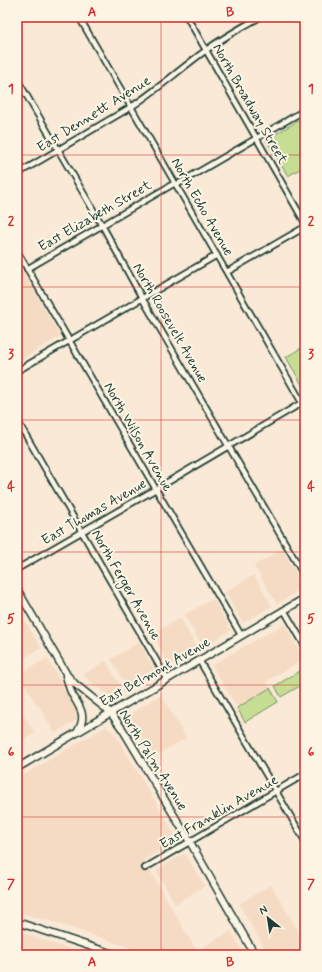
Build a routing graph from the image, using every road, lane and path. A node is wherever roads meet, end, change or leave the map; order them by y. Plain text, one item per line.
1 (80, 17) edge
2 (186, 17) edge
3 (260, 17) edge
4 (206, 50) junction
5 (17, 79) edge
6 (131, 107) junction
7 (305, 110) edge
8 (257, 138) junction
9 (58, 149) junction
10 (17, 174) edge
11 (176, 184) junction
12 (305, 223) edge
13 (102, 226) junction
14 (305, 226) edge
15 (17, 251) edge
16 (217, 255) junction
17 (27, 269) junction
18 (227, 272) junction
19 (142, 298) junction
20 (69, 341) junction
21 (17, 371) edge
22 (304, 402) edge
23 (305, 408) edge
24 (17, 420) edge
25 (229, 446) junction
26 (156, 489) junction
27 (82, 531) junction
28 (17, 569) edge
29 (305, 577) edge
30 (17, 589) edge
31 (305, 598) edge
32 (284, 610) junction
33 (241, 636) junction
34 (305, 646) edge
35 (199, 660) junction
36 (64, 670) junction
37 (167, 679) junction
38 (110, 712) junction
39 (78, 732) junction
40 (17, 767) edge
41 (305, 774) edge
42 (276, 792) junction
43 (305, 841) edge
44 (190, 842) junction
45 (145, 868) dead end
46 (17, 922) edge
47 (116, 955) edge
48 (255, 955) edge

1 - 6 street, North Echo Avenue
2 - 4 street, North Broadway Street
3 - 4 street, East Dennett Avenue
4 - 6 street, East Dennett Avenue
4 - 8 street, North Broadway Street
5 - 9 street, North Roosevelt Avenue
6 - 9 street, East Dennett Avenue
6 - 11 street, North Echo Avenue
7 - 8 street, East Elizabeth Street
8 - 11 street, East Elizabeth Street
8 - 12 street, North Broadway Street
9 - 10 street, East Dennett Avenue
9 - 13 street, North Roosevelt Avenue
11 - 13 street, East Elizabeth Street
11 - 16 street, North Echo Avenue
13 - 17 street, East Elizabeth Street
13 - 19 street, North Roosevelt Avenue
14 - 18 street
15 - 17 street, North Wilson Avenue
16 - 18 street, North Echo Avenue
16 - 19 street
17 - 20 street, North Wilson Avenue
18 - 22 street, North Echo Avenue
19 - 20 street
19 - 25 street, North Roosevelt Avenue
20 - 21 street
20 - 26 street, North Wilson Avenue
22 - 23 street, North Echo Avenue
22 - 25 street, East Thomas Avenue
24 - 27 street, North Ferger Avenue
25 - 26 street, East Thomas Avenue
25 - 29 street, North Roosevelt Avenue
26 - 27 street, East Thomas Avenue
26 - 33 street, North Wilson Avenue
27 - 28 street, East Thomas Avenue
27 - 37 street, North Ferger Avenue
30 - 36 main road, North Palm Avenue
31 - 32 main road, East Belmont Avenue
32 - 33 main road, East Belmont Avenue
32 - 34 street
33 - 35 main road, East Belmont Avenue
35 - 37 main road, East Belmont Avenue
35 - 42 street
36 - 38 main road, North Palm Avenue
36 - 39 main road
37 - 38 main road, East Belmont Avenue
38 - 39 main road, East Belmont Avenue
38 - 44 main road, North Palm Avenue
39 - 40 main road, East Belmont Avenue
41 - 42 street, East Franklin Avenue
42 - 43 street
42 - 44 street, East Franklin Avenue
44 - 45 street, East Franklin Avenue
44 - 48 main road, North Palm Avenue
46 - 47 main road

